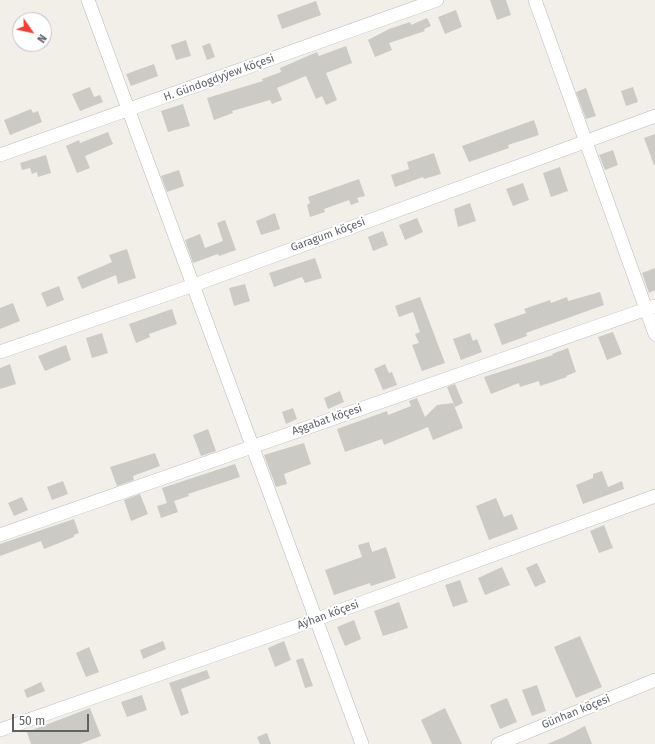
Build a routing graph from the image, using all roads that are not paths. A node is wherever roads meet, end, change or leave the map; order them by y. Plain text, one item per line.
1 (88, 0) edge
2 (437, 0) edge
3 (535, 0) edge
4 (129, 110) junction
5 (655, 116) edge
6 (585, 140) junction
7 (0, 155) edge
8 (194, 285) junction
9 (650, 308) edge
10 (655, 334) edge
11 (0, 352) edge
12 (253, 446) junction
13 (655, 496) edge
14 (0, 535) edge
15 (317, 619) junction
16 (655, 680) edge
17 (0, 730) edge
18 (362, 744) edge
19 (498, 744) edge

1 - 4 street
2 - 4 street, H. Gündogdyýew köçesi
3 - 6 street
4 - 7 street, H. Gündogdyýew köçesi
4 - 8 street
5 - 6 street, Garagum köçesi
6 - 8 street, Garagum köçesi
6 - 9 street
8 - 11 street, Garagum köçesi
8 - 12 street
9 - 10 street
9 - 12 street, Aşgabat köçesi
12 - 14 street, Aşgabat köçesi
12 - 15 street
13 - 15 street, Aýhan köçesi
15 - 17 street, Aýhan köçesi
15 - 18 street
16 - 19 street, Günhan köçesi

